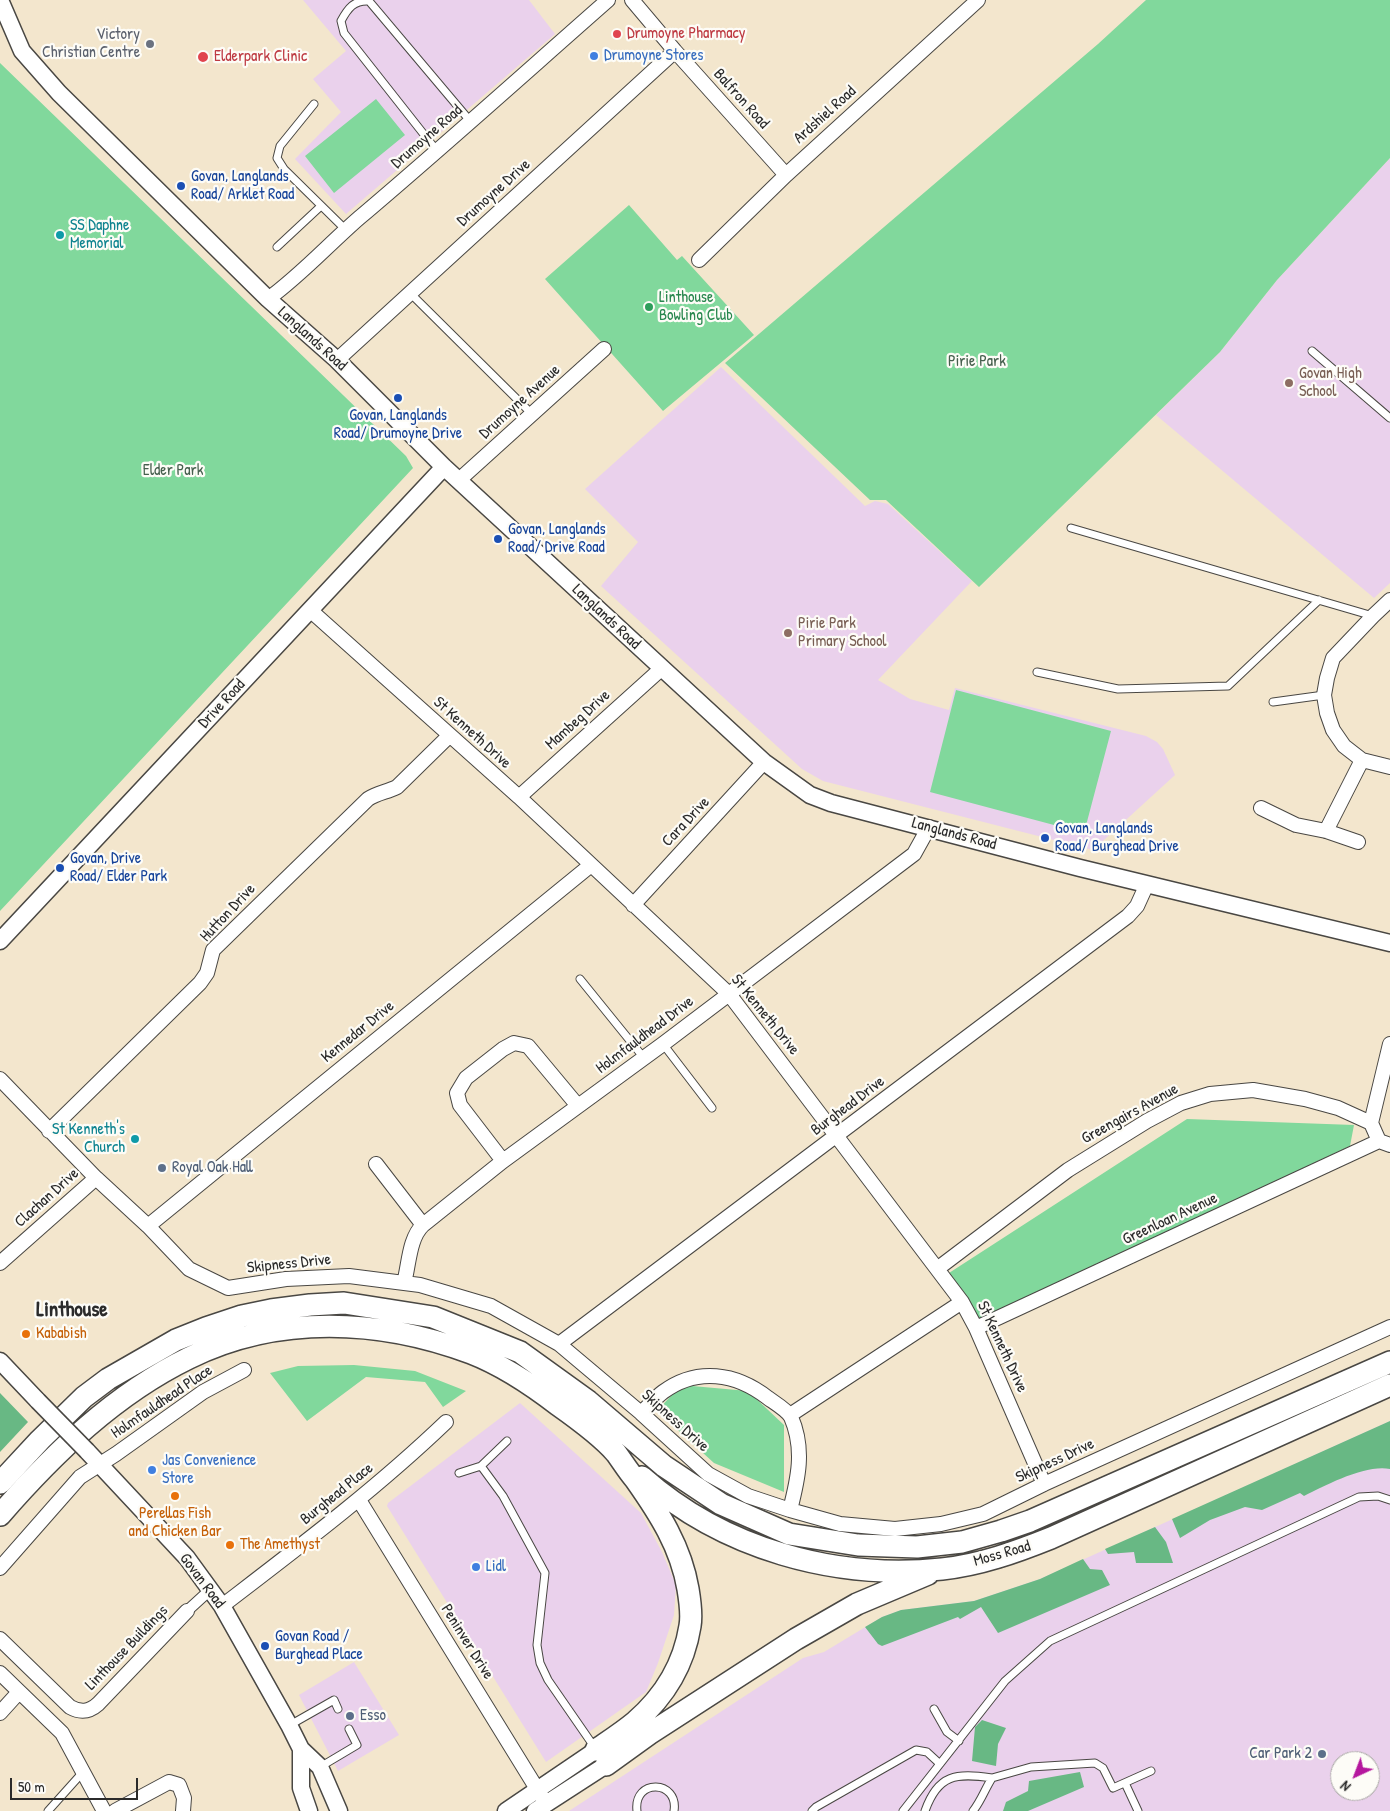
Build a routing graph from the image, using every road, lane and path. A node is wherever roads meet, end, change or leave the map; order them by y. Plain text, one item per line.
1 (0, 0) edge
2 (608, 0) edge
3 (632, 0) edge
4 (978, 0) edge
5 (675, 51) junction
6 (314, 104) dead end
7 (471, 122) junction
8 (437, 152) junction
9 (786, 174) junction
10 (321, 206) junction
11 (346, 230) junction
12 (277, 247) dead end
13 (699, 260) dead end
14 (410, 293) junction
15 (268, 299) junction
16 (604, 349) dead end
17 (1312, 351) dead end
18 (337, 360) junction
19 (532, 414) junction
20 (1390, 418) edge
21 (444, 467) junction
22 (459, 480) junction
23 (1071, 528) dead end
24 (1319, 600) junction
25 (1390, 600) edge
26 (310, 610) junction
27 (1373, 616) junction
28 (661, 669) junction
29 (1037, 672) dead end
30 (1324, 695) junction
31 (1273, 702) dead end
32 (449, 736) junction
33 (1362, 760) junction
34 (764, 762) junction
35 (1390, 767) edge
36 (518, 797) junction
37 (1261, 808) dead end
38 (929, 827) junction
39 (1326, 831) junction
40 (1358, 842) dead end
41 (591, 865) junction
42 (1146, 884) junction
43 (634, 904) junction
44 (0, 941) edge
45 (1390, 943) edge
46 (580, 979) dead end
47 (729, 994) junction
48 (663, 1044) junction
49 (1390, 1044) edge
50 (644, 1058) junction
51 (0, 1079) edge
52 (578, 1106) junction
53 (712, 1108) dead end
54 (1371, 1123) junction
55 (49, 1131) junction
56 (837, 1136) junction
57 (1385, 1143) edge
58 (504, 1161) junction
59 (376, 1164) dead end
60 (96, 1178) junction
61 (423, 1225) junction
62 (148, 1226) junction
63 (0, 1263) edge
64 (937, 1269) junction
65 (404, 1283) junction
66 (962, 1302) junction
67 (1390, 1327) edge
68 (976, 1328) junction
69 (559, 1344) junction
70 (0, 1361) edge
71 (1390, 1362) edge
72 (244, 1370) dead end
73 (1390, 1385) edge
74 (641, 1414) junction
75 (790, 1415) junction
76 (446, 1422) dead end
77 (507, 1441) dead end
78 (614, 1451) junction
79 (99, 1464) junction
80 (481, 1466) junction
81 (459, 1473) dead end
82 (0, 1482) edge
83 (1044, 1484) junction
84 (359, 1500) junction
85 (1390, 1500) edge
86 (790, 1510) junction
87 (0, 1514) edge
88 (0, 1568) edge
89 (942, 1569) junction
90 (210, 1590) junction
91 (222, 1606) junction
92 (187, 1611) joint
93 (0, 1639) edge
94 (0, 1673) edge
95 (19, 1692) junction
96 (338, 1709) dead end
97 (934, 1709) dead end
98 (0, 1713) edge
99 (289, 1725) junction
100 (349, 1729) dead end
101 (959, 1741) junction
102 (301, 1748) junction
103 (601, 1757) junction
104 (940, 1764) junction
105 (320, 1766) junction
106 (1151, 1770) dead end
107 (83, 1772) junction
108 (992, 1778) junction
109 (1126, 1782) junction
110 (539, 1801) edge
111 (48, 1811) edge
112 (104, 1811) edge
113 (115, 1811) edge
114 (183, 1811) edge
115 (309, 1811) edge
116 (339, 1811) edge
117 (506, 1811) edge
118 (637, 1811) edge
119 (674, 1811) edge
120 (812, 1811) edge
121 (903, 1811) edge
122 (925, 1811) edge
123 (973, 1811) edge
124 (1138, 1811) edge

1 - 15 street, Langlands Road
2 - 7 street, Drumoyne Road
3 - 5 street, Balfron Road
4 - 9 street, Ardshiel Road
5 - 9 street, Balfron Road
5 - 14 street, Drumoyne Drive
6 - 10 lane
7 - 8 street, Drumoyne Road
7 - 8 lane
8 - 11 street, Drumoyne Road
9 - 13 street, Ardshiel Road
10 - 11 lane
10 - 12 lane
11 - 15 street, Drumoyne Road
14 - 18 street, Drumoyne Drive
14 - 19 lane
15 - 18 street, Langlands Road
16 - 19 street, Drumoyne Avenue
17 - 20 lane
18 - 21 street, Langlands Road
19 - 22 street, Drumoyne Avenue
21 - 22 street, Langlands Road
21 - 26 street, Drive Road
22 - 28 street, Langlands Road
23 - 24 lane
24 - 27 lane
24 - 29 lane
25 - 27 street
26 - 32 street, St Kenneth Drive
26 - 44 street, Drive Road
27 - 30 street
28 - 34 street, Langlands Road
28 - 36 street, Mambeg Drive
30 - 31 lane
30 - 33 street
32 - 36 street, St Kenneth Drive
32 - 55 street, Hutton Drive
33 - 35 street
33 - 39 street
34 - 38 street, Langlands Road
34 - 43 street, Cara Drive
36 - 41 street, St Kenneth Drive
37 - 39 street
38 - 42 street, Langlands Road
38 - 47 street, Holmfauldhead Drive
39 - 40 street
41 - 43 street, St Kenneth Drive
41 - 62 street, Kennedar Drive
42 - 45 street, Langlands Road
42 - 56 street, Burghead Drive
43 - 47 street, St Kenneth Drive
46 - 50 lane
47 - 48 street, Holmfauldhead Drive
47 - 56 street, St Kenneth Drive
48 - 50 street, Holmfauldhead Drive
48 - 53 lane
49 - 54 street
50 - 52 street, Holmfauldhead Drive
51 - 55 street, Skipness Drive
52 - 58 street, Holmfauldhead Drive
52 - 58 street
54 - 57 street
54 - 64 street, Greengairs Avenue
55 - 60 street, Skipness Drive
56 - 64 street, St Kenneth Drive
56 - 69 street, Burghead Drive
57 - 68 street, Greenloan Avenue
58 - 61 street, Holmfauldhead Drive
59 - 61 street
60 - 62 street, Skipness Drive
60 - 63 street, Clachan Drive
61 - 65 street, Holmfauldhead Drive
62 - 65 street, Skipness Drive
64 - 66 street, St Kenneth Drive
65 - 69 street, Skipness Drive
66 - 68 street, St Kenneth Drive
66 - 75 street
67 - 83 street, Skipness Drive
68 - 83 street, St Kenneth Drive
69 - 74 street, Skipness Drive
70 - 79 street, Govan Road, bridge
71 - 82 main road, Moss Road
72 - 79 street, Holmfauldhead Place
73 - 89 main road, Moss Road
74 - 75 street
74 - 86 street, Skipness Drive
75 - 86 street
76 - 84 street, Burghead Place
77 - 80 lane
78 - 87 main road
78 - 89 main road, Moss Road
78 - 103 main road
79 - 88 street, Holmfauldhead Place
79 - 90 street, Govan Road
80 - 81 lane
80 - 103 lane
83 - 86 street, Skipness Drive
84 - 91 street, Burghead Place
84 - 110 street, Peninver Drive
85 - 101 lane
89 - 103 main road
90 - 91 street, Govan Road
90 - 92 street
91 - 99 street, Govan Road
92 - 93 street, Linthouse Buildings
94 - 95 street
95 - 98 street
95 - 107 street
96 - 99 lane
97 - 101 lane
99 - 102 street, Govan Road
100 - 105 lane
101 - 104 lane
102 - 105 street, Govan Road
102 - 115 street
103 - 110 street
104 - 120 lane
104 - 121 lane
105 - 116 street, Govan Road
106 - 109 lane
107 - 111 lane
107 - 112 street
108 - 109 lane
108 - 122 lane
108 - 123 lane
109 - 124 lane
110 - 117 street
113 - 114 street
118 - 119 lane

